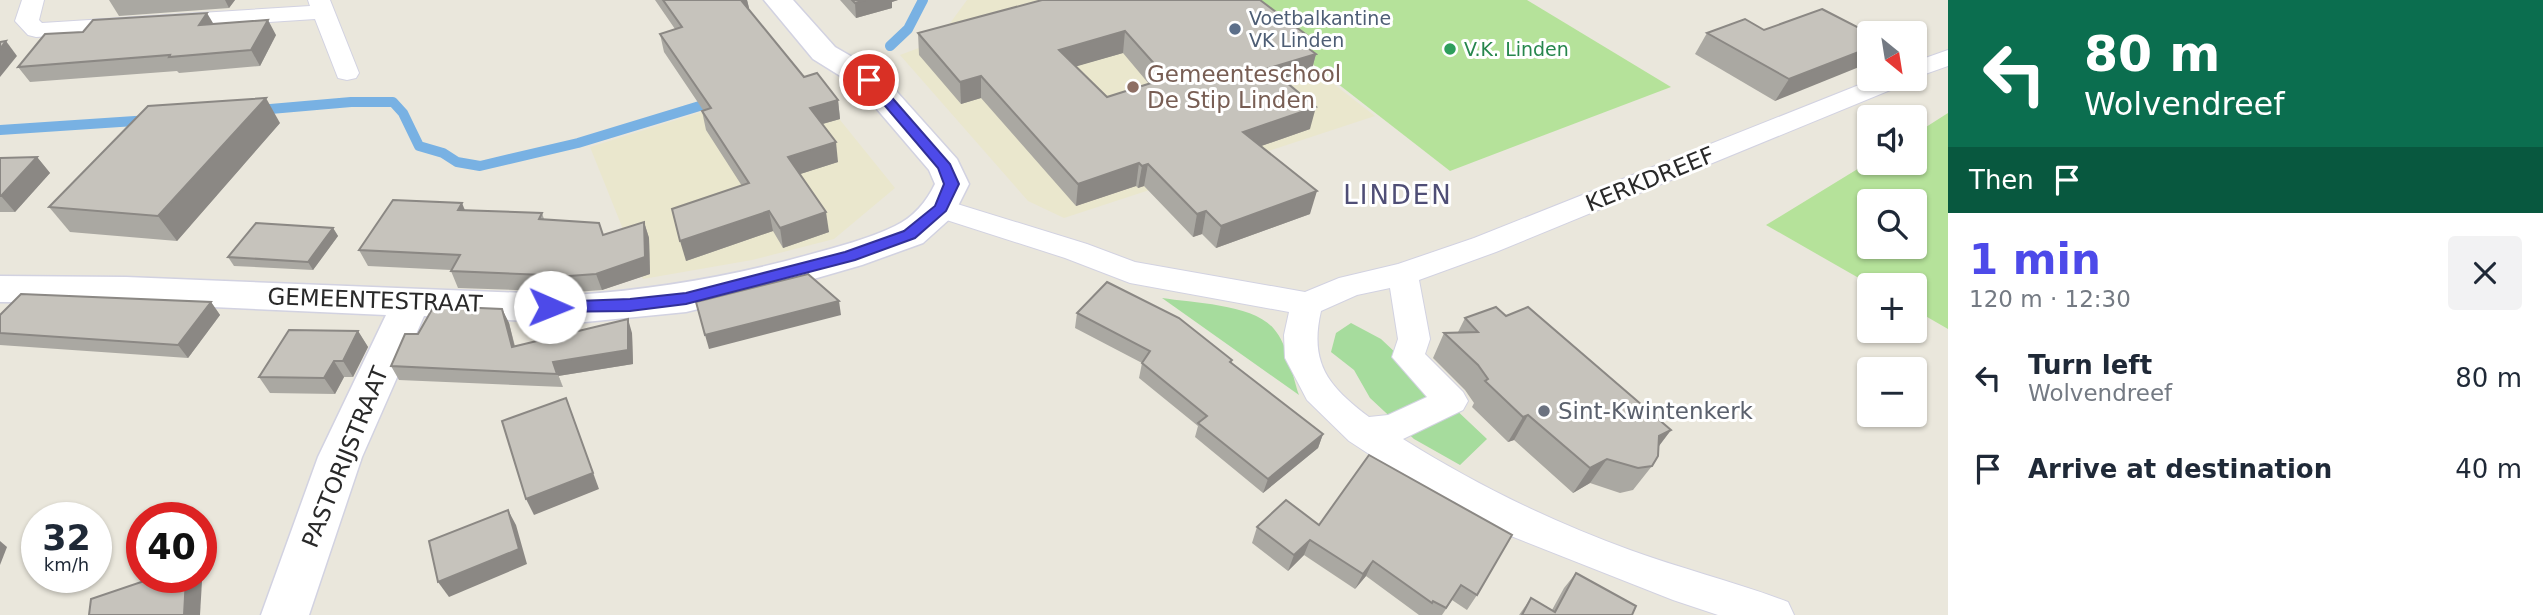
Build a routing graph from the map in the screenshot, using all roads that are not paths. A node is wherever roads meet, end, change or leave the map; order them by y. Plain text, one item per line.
1 (33, 0) edge
2 (778, 0) edge
3 (320, 6) edge
4 (1948, 57) edge
5 (1927, 66) edge
6 (347, 73) dead end
7 (1866, 91) edge
8 (954, 212) junction
9 (1403, 274) junction
10 (0, 289) edge
11 (411, 302) junction
12 (1307, 304) junction
13 (1361, 430) junction
14 (285, 615) edge
15 (1774, 615) edge

1 - 3 street
2 - 8 street
3 - 6 street
4 - 5 street
7 - 9 street, KERKDREEF
8 - 11 street, GEMEENTESTRAAT
8 - 12 street
9 - 12 street, KERKDREEF
9 - 13 street
10 - 11 street, GEMEENTESTRAAT
11 - 14 street, PASTORIJSTRAAT
12 - 13 street
13 - 15 street

